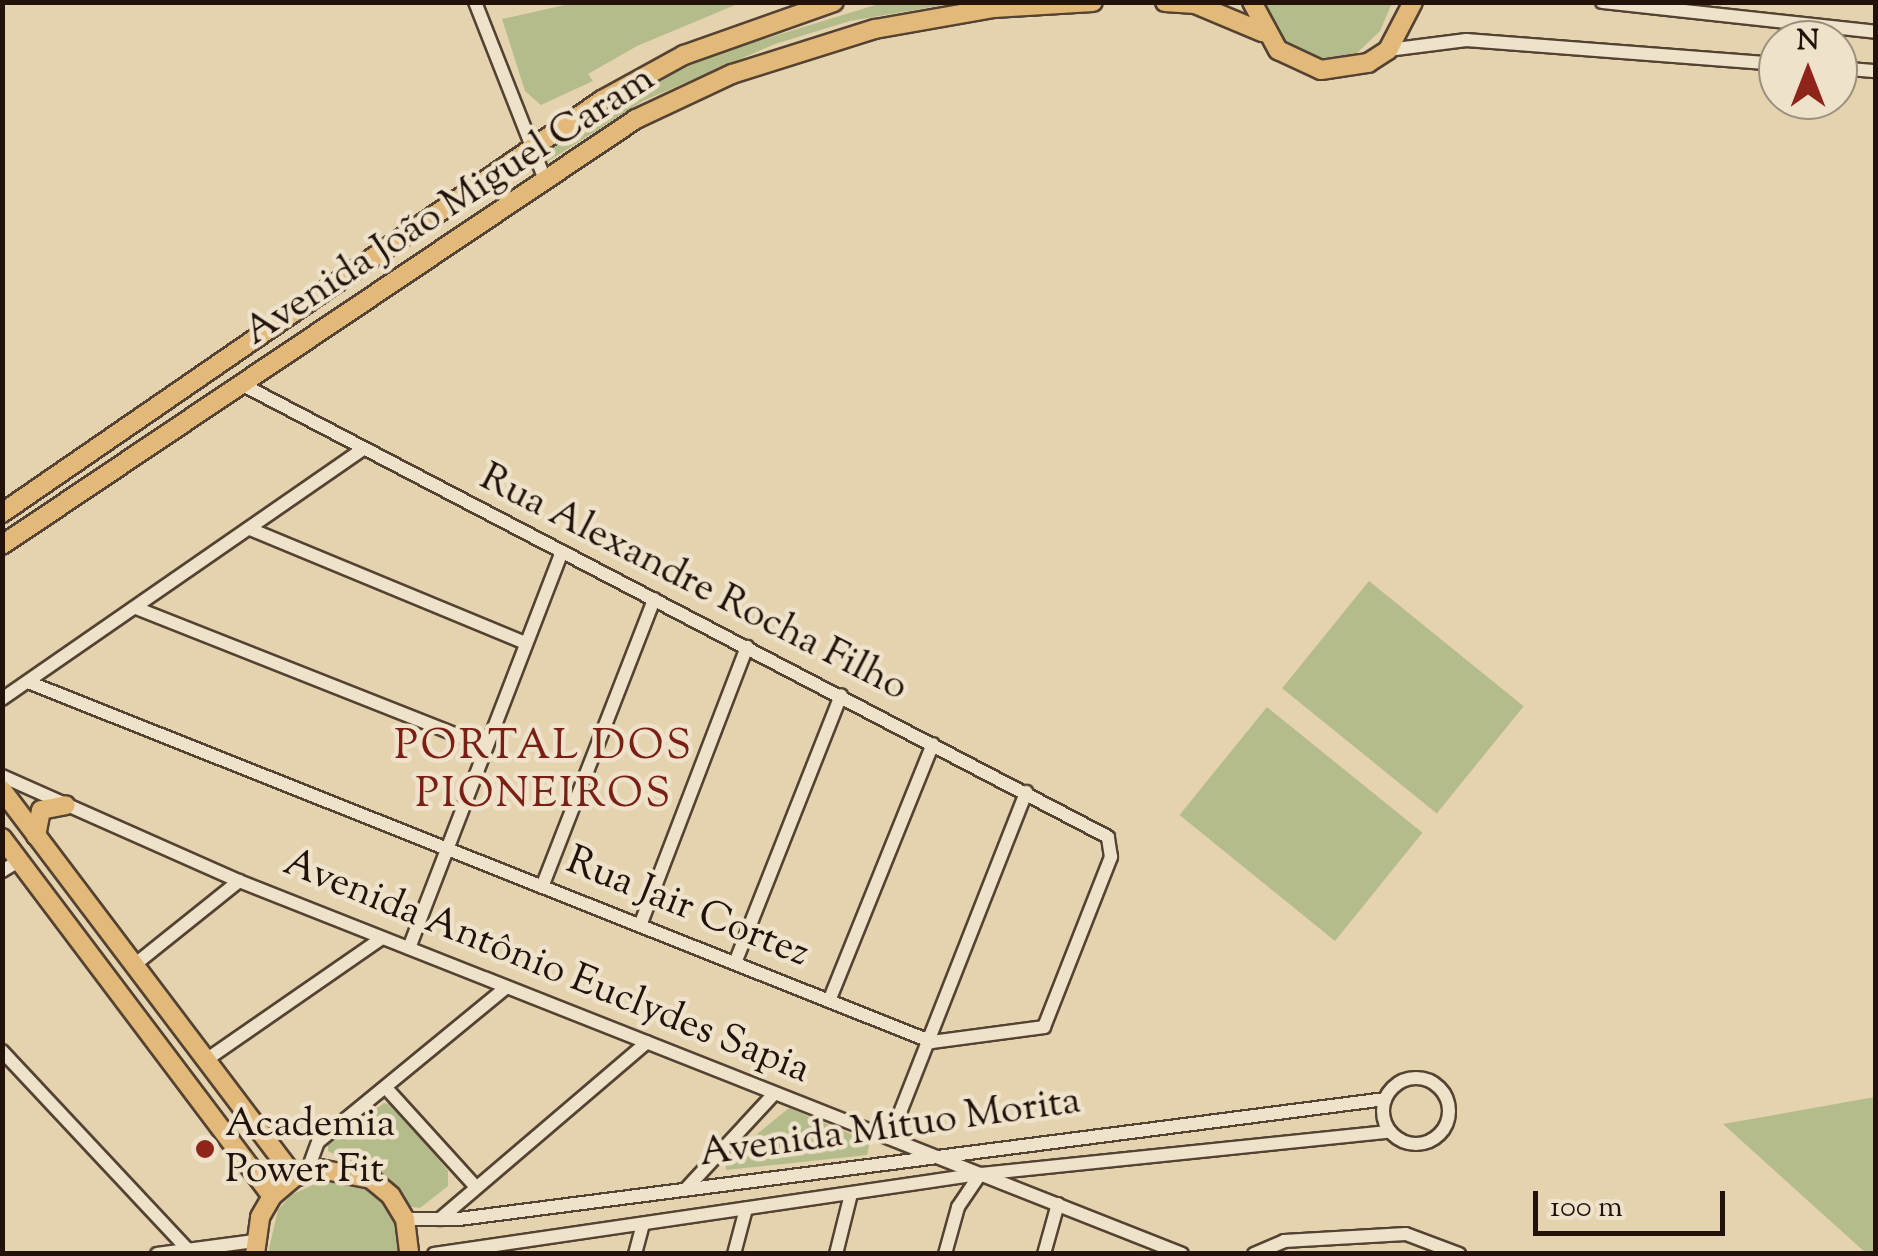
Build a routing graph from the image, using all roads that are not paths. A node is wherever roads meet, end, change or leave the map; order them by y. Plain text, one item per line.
1 (475, 2) edge
2 (834, 2) edge
3 (1093, 2) edge
4 (1165, 2) edge
5 (1252, 2) edge
6 (1414, 2) edge
7 (1602, 2) edge
8 (1262, 32) junction
9 (1876, 32) edge
10 (1388, 50) junction
11 (1758, 62) edge
12 (531, 148) junction
13 (546, 180) junction
14 (240, 384) junction
15 (362, 450) junction
16 (2, 513) edge
17 (250, 529) junction
18 (2, 546) edge
19 (562, 552) junction
20 (654, 598) junction
21 (136, 608) junction
22 (525, 643) junction
23 (747, 647) junction
24 (28, 682) junction
25 (840, 695) junction
26 (2, 698) edge
27 (933, 744) junction
28 (484, 746) junction
29 (2, 776) edge
30 (2, 790) edge
31 (1026, 792) junction
32 (66, 806) junction
33 (36, 836) junction
34 (2, 838) edge
35 (447, 850) junction
36 (20, 860) junction
37 (2, 871) edge
38 (239, 882) junction
39 (542, 886) junction
40 (641, 923) junction
41 (382, 938) junction
42 (408, 948) junction
43 (736, 963) junction
44 (133, 966) junction
45 (507, 987) junction
46 (830, 1001) junction
47 (647, 1042) junction
48 (932, 1042) junction
49 (2, 1050) edge
50 (206, 1060) junction
51 (387, 1089) junction
52 (774, 1094) junction
53 (1385, 1099) junction
54 (1389, 1132) junction
55 (890, 1138) junction
56 (923, 1155) junction
57 (980, 1174) junction
58 (301, 1175) junction
59 (476, 1187) junction
60 (684, 1190) junction
61 (851, 1194) junction
62 (272, 1196) junction
63 (1058, 1204) junction
64 (746, 1209) junction
65 (404, 1219) junction
66 (440, 1219) junction
67 (643, 1224) junction
68 (254, 1247) edge
69 (528, 1247) edge
70 (1149, 1247) edge
71 (187, 1250) junction
72 (157, 1254) edge
73 (409, 1254) edge
74 (434, 1254) edge
75 (635, 1254) edge
76 (734, 1254) edge
77 (836, 1254) edge
78 (945, 1254) edge
79 (1044, 1254) edge
80 (1182, 1254) edge
81 (1254, 1254) edge
82 (1458, 1254) edge

1 - 12 street
2 - 12 main road, Avenida João Miguel Caram
3 - 13 main road, Avenida João Miguel Caram
4 - 8 main road
5 - 8 main road
6 - 10 main road
7 - 9 street
8 - 10 main road
10 - 11 street
12 - 13 street
12 - 16 main road, Avenida João Miguel Caram
13 - 14 main road, Avenida João Miguel Caram
14 - 15 street, Rua Alexandre Rocha Filho
14 - 18 main road, Avenida João Miguel Caram
15 - 17 street
15 - 19 street, Rua Alexandre Rocha Filho
17 - 21 street
17 - 22 street
19 - 20 street, Rua Alexandre Rocha Filho
19 - 22 street
20 - 23 street, Rua Alexandre Rocha Filho
20 - 39 street
21 - 24 street
21 - 28 street
22 - 28 street
23 - 25 street, Rua Alexandre Rocha Filho
23 - 40 street
24 - 26 street
24 - 35 street, Rua Jair Cortez
25 - 27 street, Rua Alexandre Rocha Filho
25 - 43 street
27 - 31 street, Rua Alexandre Rocha Filho
27 - 46 street
28 - 35 street
29 - 32 street, Avenida Antônio Euclydes Sapia
30 - 33 main road
31 - 48 street
31 - 48 street, Rua Alexandre Rocha Filho
32 - 33 main road
32 - 38 street, Avenida Antônio Euclydes Sapia
33 - 44 main road
34 - 36 main road
35 - 39 street, Rua Jair Cortez
35 - 42 street
36 - 37 street
36 - 62 main road
38 - 41 street, Avenida Antônio Euclydes Sapia
38 - 44 street
39 - 40 street, Rua Jair Cortez
40 - 43 street, Rua Jair Cortez
41 - 42 street, Avenida Antônio Euclydes Sapia
41 - 50 street
42 - 45 street, Avenida Antônio Euclydes Sapia
43 - 46 street, Rua Jair Cortez
44 - 50 main road
45 - 47 street, Avenida Antônio Euclydes Sapia
45 - 51 street
46 - 48 street, Rua Jair Cortez
47 - 52 street, Avenida Antônio Euclydes Sapia
47 - 59 street
48 - 55 street
49 - 71 street
50 - 58 main road
51 - 58 street
51 - 59 street
52 - 55 street, Avenida Antônio Euclydes Sapia
52 - 60 street
53 - 54 street
53 - 54 street
53 - 56 street, Avenida Mituo Morita
54 - 57 street, Avenida Mituo Morita
55 - 56 street, Avenida Antônio Euclydes Sapia
56 - 57 street, Avenida Antônio Euclydes Sapia
56 - 60 street, Avenida Mituo Morita
57 - 61 street, Avenida Mituo Morita
57 - 63 street, Avenida Antônio Euclydes Sapia
57 - 78 street
58 - 62 main road
58 - 65 main road
59 - 66 street
60 - 66 street, Avenida Mituo Morita
61 - 64 street, Avenida Mituo Morita
61 - 77 street
62 - 68 main road
63 - 70 street, Avenida Antônio Euclydes Sapia
63 - 79 street
64 - 67 street, Avenida Mituo Morita
64 - 76 street
65 - 66 street, Avenida Mituo Morita
65 - 73 main road
67 - 69 street, Avenida Mituo Morita
67 - 75 street
68 - 71 street
69 - 74 street, Avenida Mituo Morita
70 - 80 street, Avenida Antônio Euclydes Sapia
71 - 72 street
81 - 82 street

